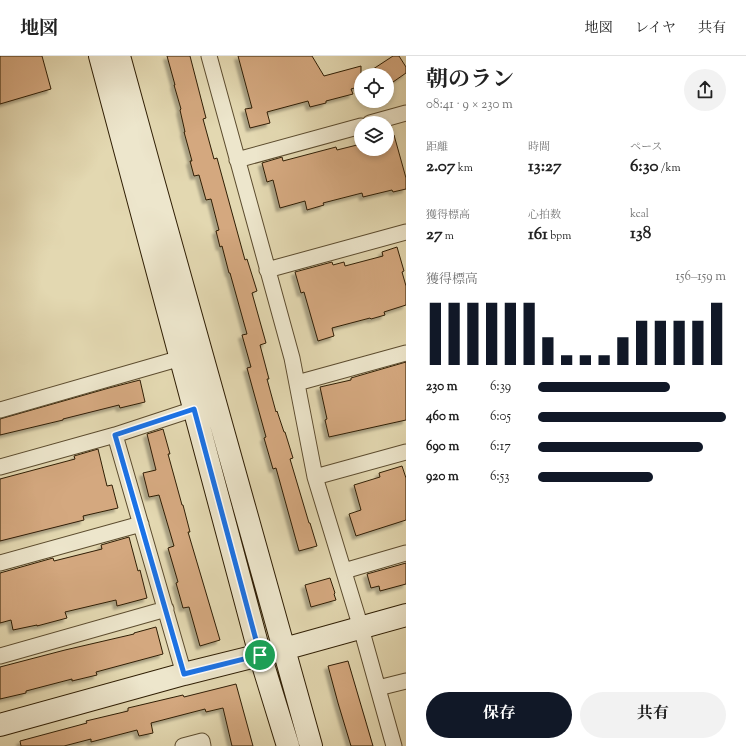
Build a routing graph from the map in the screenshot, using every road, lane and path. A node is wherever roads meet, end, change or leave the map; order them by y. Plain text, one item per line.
1 (100, 56) edge
2 (119, 56) edge
3 (209, 56) edge
4 (406, 113) edge
5 (394, 116) edge
6 (354, 128) edge
7 (237, 160) junction
8 (406, 232) edge
9 (267, 270) junction
10 (406, 353) edge
11 (181, 358) junction
12 (297, 383) junction
13 (194, 409) junction
14 (0, 410) edge
15 (115, 435) junction
16 (406, 452) edge
17 (0, 467) edge
18 (316, 477) junction
19 (141, 524) junction
20 (406, 553) edge
21 (0, 563) edge
22 (344, 571) junction
23 (166, 609) junction
24 (406, 615) edge
25 (361, 628) junction
26 (284, 649) junction
27 (260, 655) junction
28 (0, 656) edge
29 (184, 674) junction
30 (406, 680) edge
31 (378, 688) junction
32 (0, 725) edge
33 (183, 746) edge
34 (203, 746) edge
35 (288, 746) edge
36 (310, 746) edge
37 (394, 746) edge

1 - 11 street
2 - 26 street
3 - 7 street
4 - 5 street
6 - 7 street
7 - 9 street
8 - 9 street
9 - 12 street
10 - 12 street
11 - 13 street
11 - 14 street
12 - 18 street
13 - 15 street
13 - 27 street
15 - 17 street
15 - 19 street
16 - 18 street
18 - 22 street
19 - 21 street
19 - 23 street
20 - 22 street
22 - 25 street
23 - 28 street
23 - 29 street
24 - 25 street
25 - 26 street
25 - 31 street
26 - 27 street
26 - 36 street
27 - 29 street
27 - 35 street
29 - 32 street
30 - 31 street
31 - 37 street
33 - 34 street

